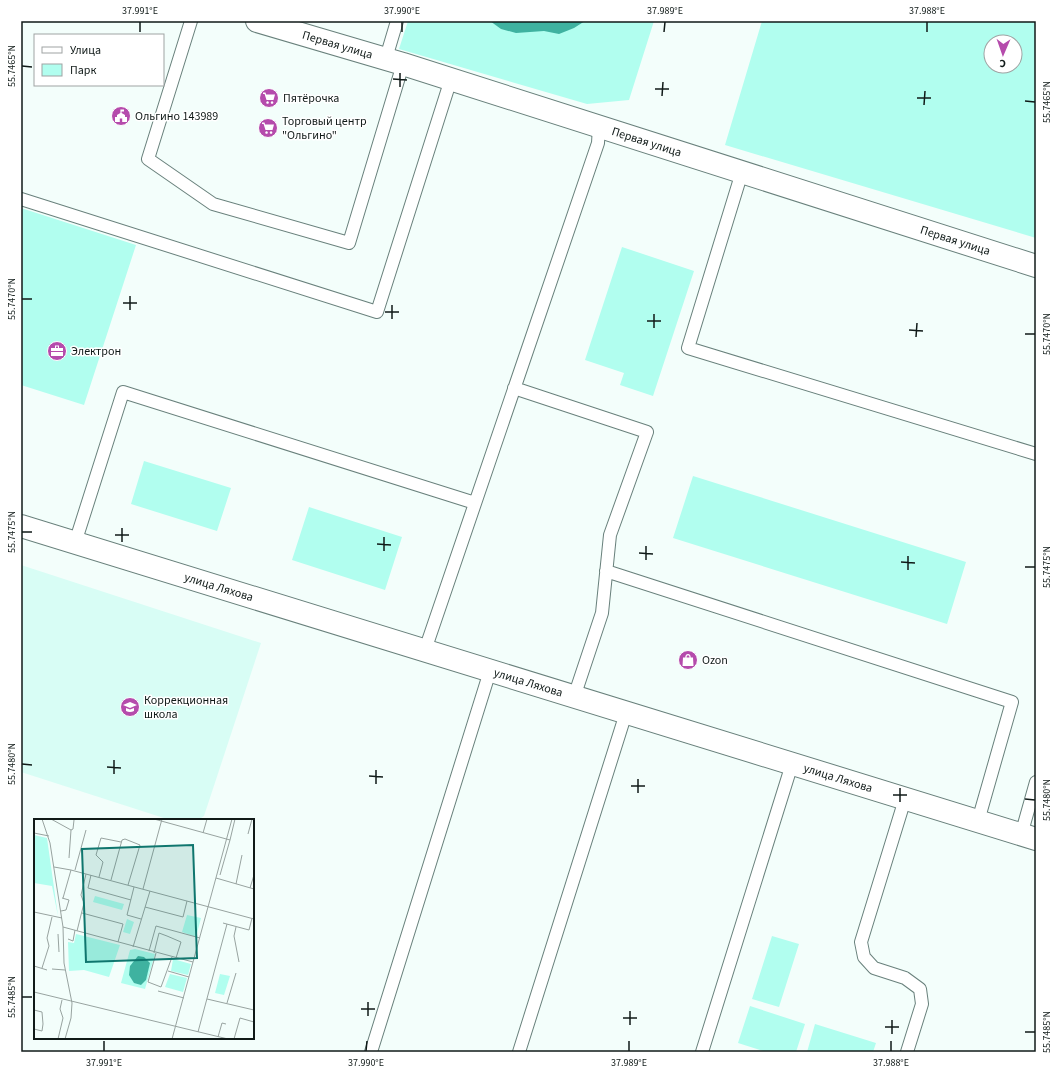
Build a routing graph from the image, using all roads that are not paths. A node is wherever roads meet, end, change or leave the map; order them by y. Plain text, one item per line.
1 (191, 21) edge
2 (257, 21) edge
3 (397, 21) edge
4 (394, 61) junction
5 (451, 79) junction
6 (599, 126) junction
7 (742, 172) junction
8 (21, 199) edge
9 (1036, 266) edge
10 (514, 388) junction
11 (1036, 454) edge
12 (475, 503) junction
13 (21, 526) edge
14 (75, 543) junction
15 (606, 571) junction
16 (425, 650) junction
17 (490, 671) junction
18 (574, 696) junction
19 (626, 713) junction
20 (792, 764) junction
21 (1036, 782) edge
22 (905, 799) junction
23 (978, 821) junction
24 (1029, 837) edge
25 (371, 1052) edge
26 (519, 1052) edge
27 (702, 1052) edge
28 (907, 1052) edge

1 - 4 lane
2 - 4 street, Первая улица
3 - 4 lane
4 - 5 street, Первая улица
5 - 6 street, Первая улица
5 - 8 lane
6 - 7 street, Первая улица
6 - 10 lane
7 - 9 street, Первая улица
7 - 11 lane
10 - 12 lane
10 - 15 lane
12 - 14 lane
12 - 16 lane
13 - 14 street, улица Ляхова
14 - 16 street, улица Ляхова
15 - 18 lane
15 - 23 lane
16 - 17 street, улица Ляхова
17 - 18 street, улица Ляхова
17 - 25 lane
18 - 19 street, улица Ляхова
19 - 20 street, улица Ляхова
19 - 26 lane
20 - 22 street, улица Ляхова
20 - 27 lane
21 - 24 lane
22 - 23 street, улица Ляхова
22 - 28 lane
23 - 24 street, улица Ляхова

